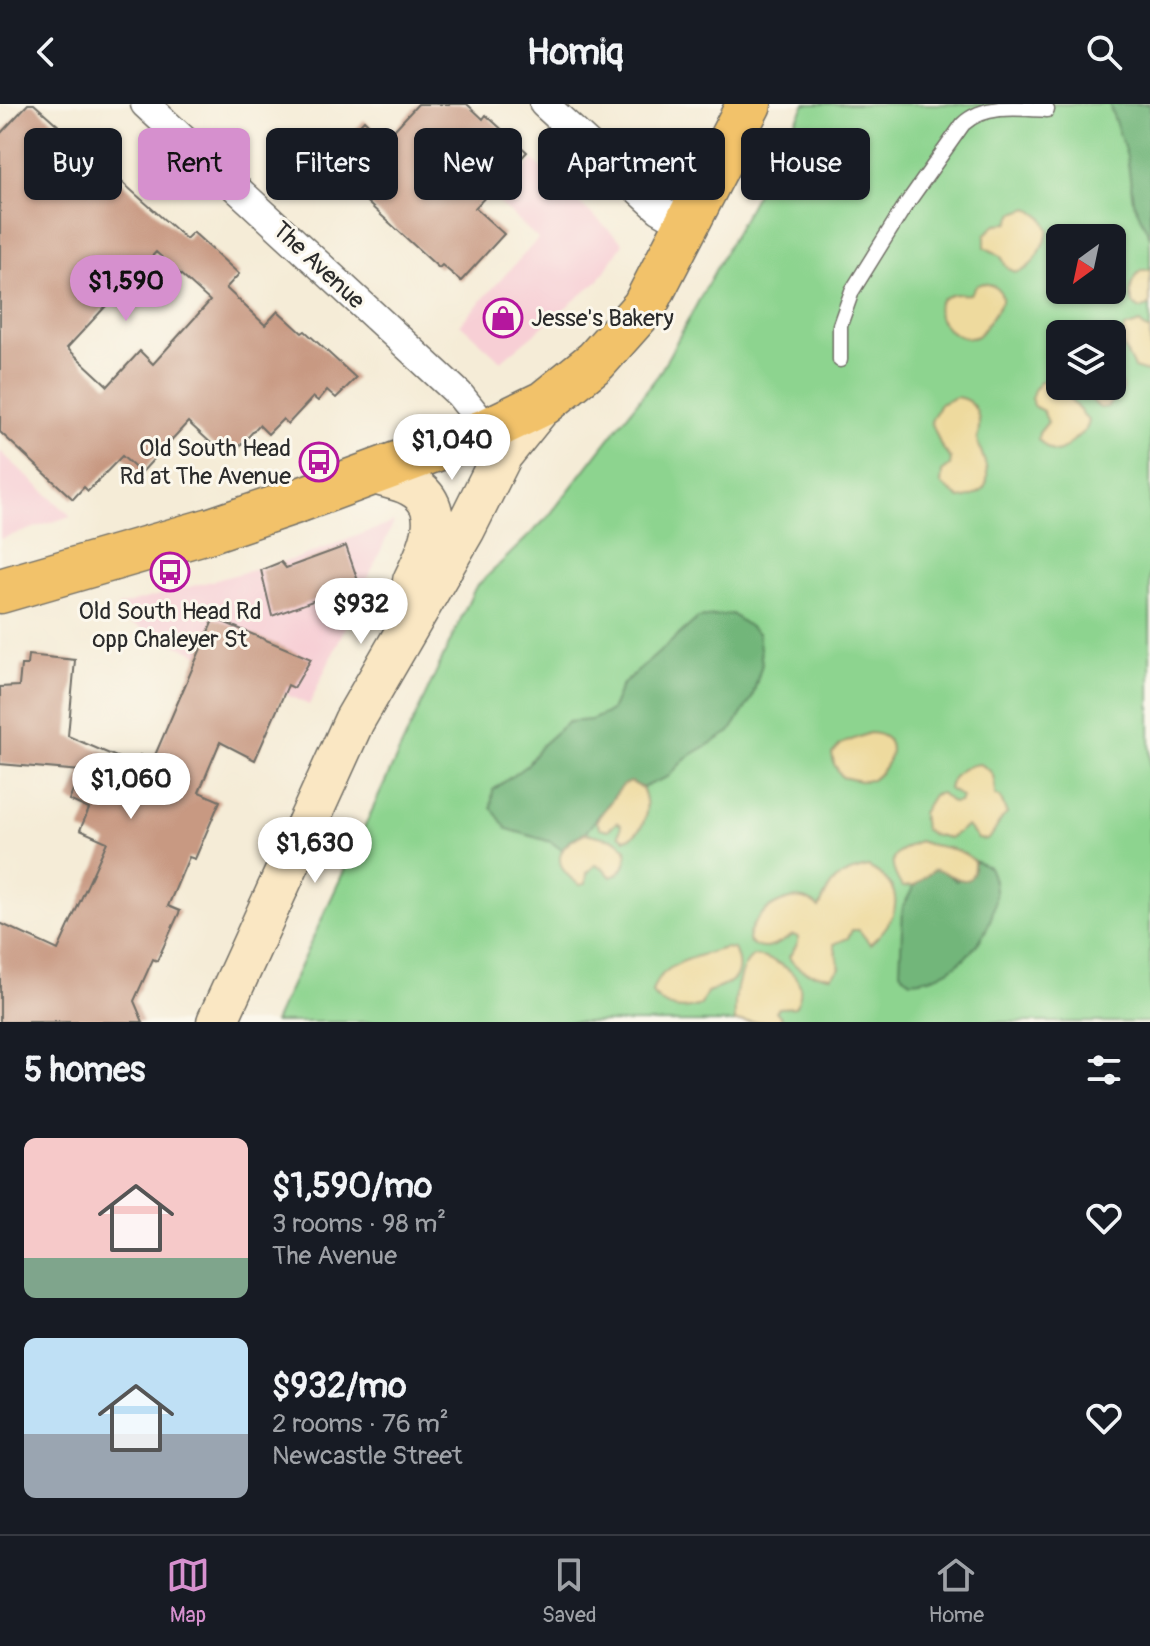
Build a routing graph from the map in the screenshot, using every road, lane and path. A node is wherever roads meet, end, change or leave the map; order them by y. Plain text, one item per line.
1 (145, 104) edge
2 (544, 104) edge
3 (749, 104) edge
4 (1047, 110) dead end
5 (685, 224) junction
6 (840, 360) dead end
7 (544, 403) junction
8 (488, 430) junction
9 (375, 474) junction
10 (0, 591) edge
11 (354, 721) junction
12 (217, 1022) edge

1 - 8 street, The Avenue
2 - 5 street
3 - 5 main road
4 - 6 lane
5 - 7 main road
7 - 8 main road
7 - 11 street
8 - 9 main road
9 - 10 main road
9 - 11 street
11 - 12 street

